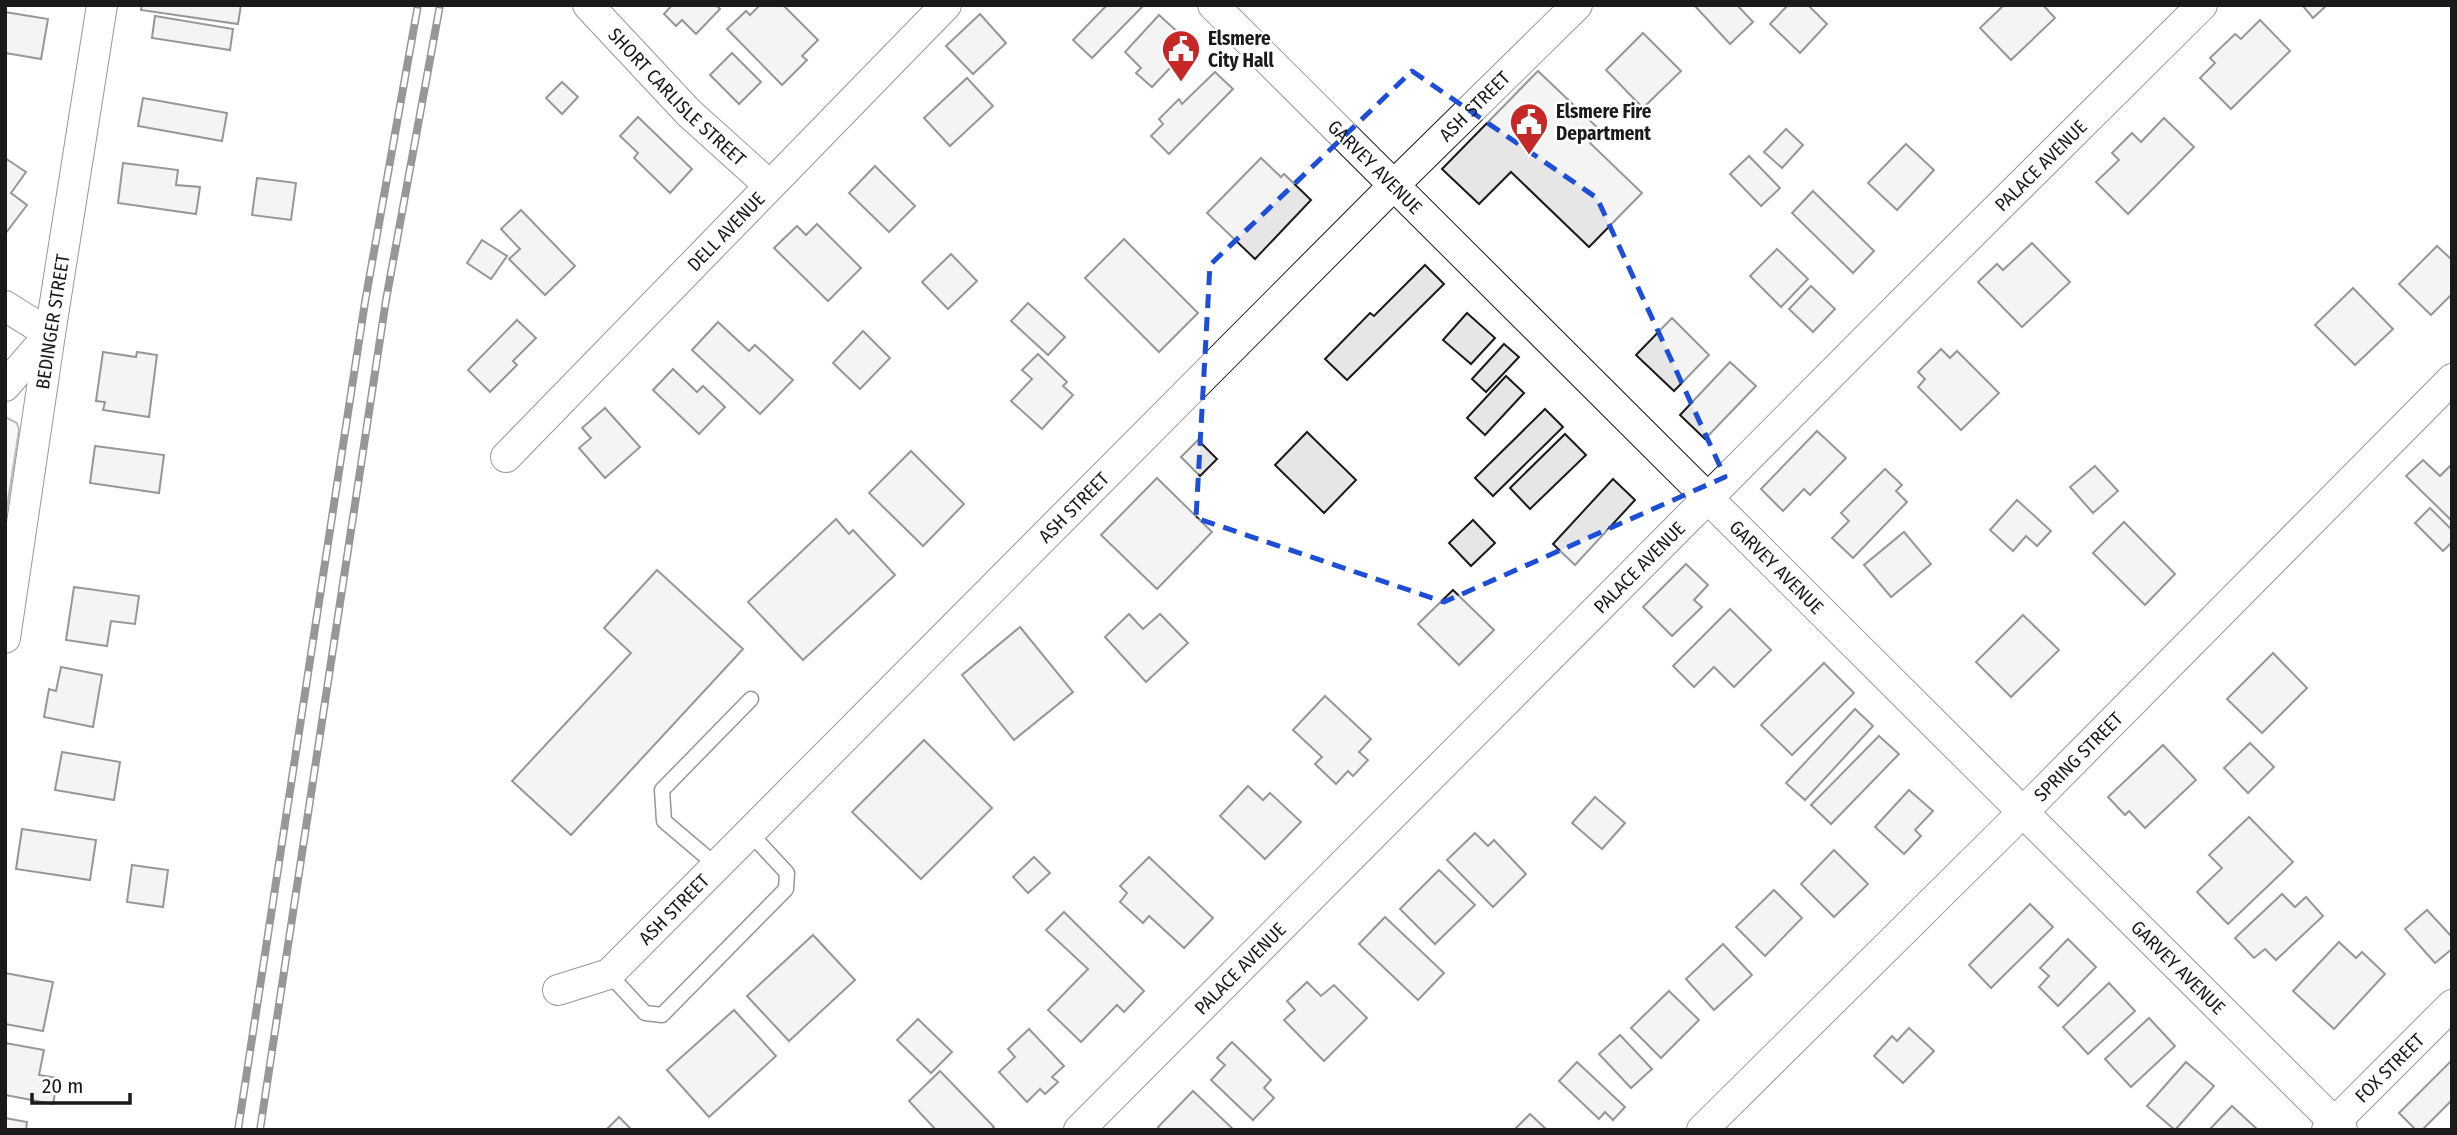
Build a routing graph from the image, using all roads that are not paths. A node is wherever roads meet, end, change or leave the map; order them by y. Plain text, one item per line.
1 (102, 5) edge
2 (588, 5) edge
3 (946, 5) edge
4 (1213, 5) edge
5 (1577, 5) edge
6 (2202, 5) edge
7 (769, 185) junction
8 (1393, 186) junction
9 (5, 306) edge
10 (50, 334) junction
11 (2452, 379) edge
12 (5, 386) edge
13 (506, 457) dead end
14 (1708, 500) junction
15 (5, 638) edge
16 (751, 699) dead end
17 (2022, 813) junction
18 (750, 833) junction
19 (717, 866) junction
20 (609, 974) junction
21 (558, 990) dead end
22 (2452, 1005) edge
23 (2334, 1127) edge
24 (1079, 1130) edge
25 (1702, 1130) edge

1 - 10 street, BEDINGER STREET
2 - 7 street, SHORT CARLISLE STREET
3 - 7 street, DELL AVENUE
4 - 8 street, GARVEY AVENUE
5 - 8 street, ASH STREET
6 - 14 street, PALACE AVENUE
7 - 13 street, DELL AVENUE
8 - 14 street, GARVEY AVENUE
8 - 18 street, ASH STREET
9 - 10 street
10 - 12 street
10 - 15 street, BEDINGER STREET
11 - 17 street, SPRING STREET
14 - 17 street, GARVEY AVENUE
14 - 24 street, PALACE AVENUE
16 - 19 lane
17 - 23 street, GARVEY AVENUE
17 - 25 street, SPRING STREET
18 - 19 street, ASH STREET
18 - 20 lane
19 - 20 street, ASH STREET
20 - 21 street, ASH STREET
22 - 23 street, FOX STREET

